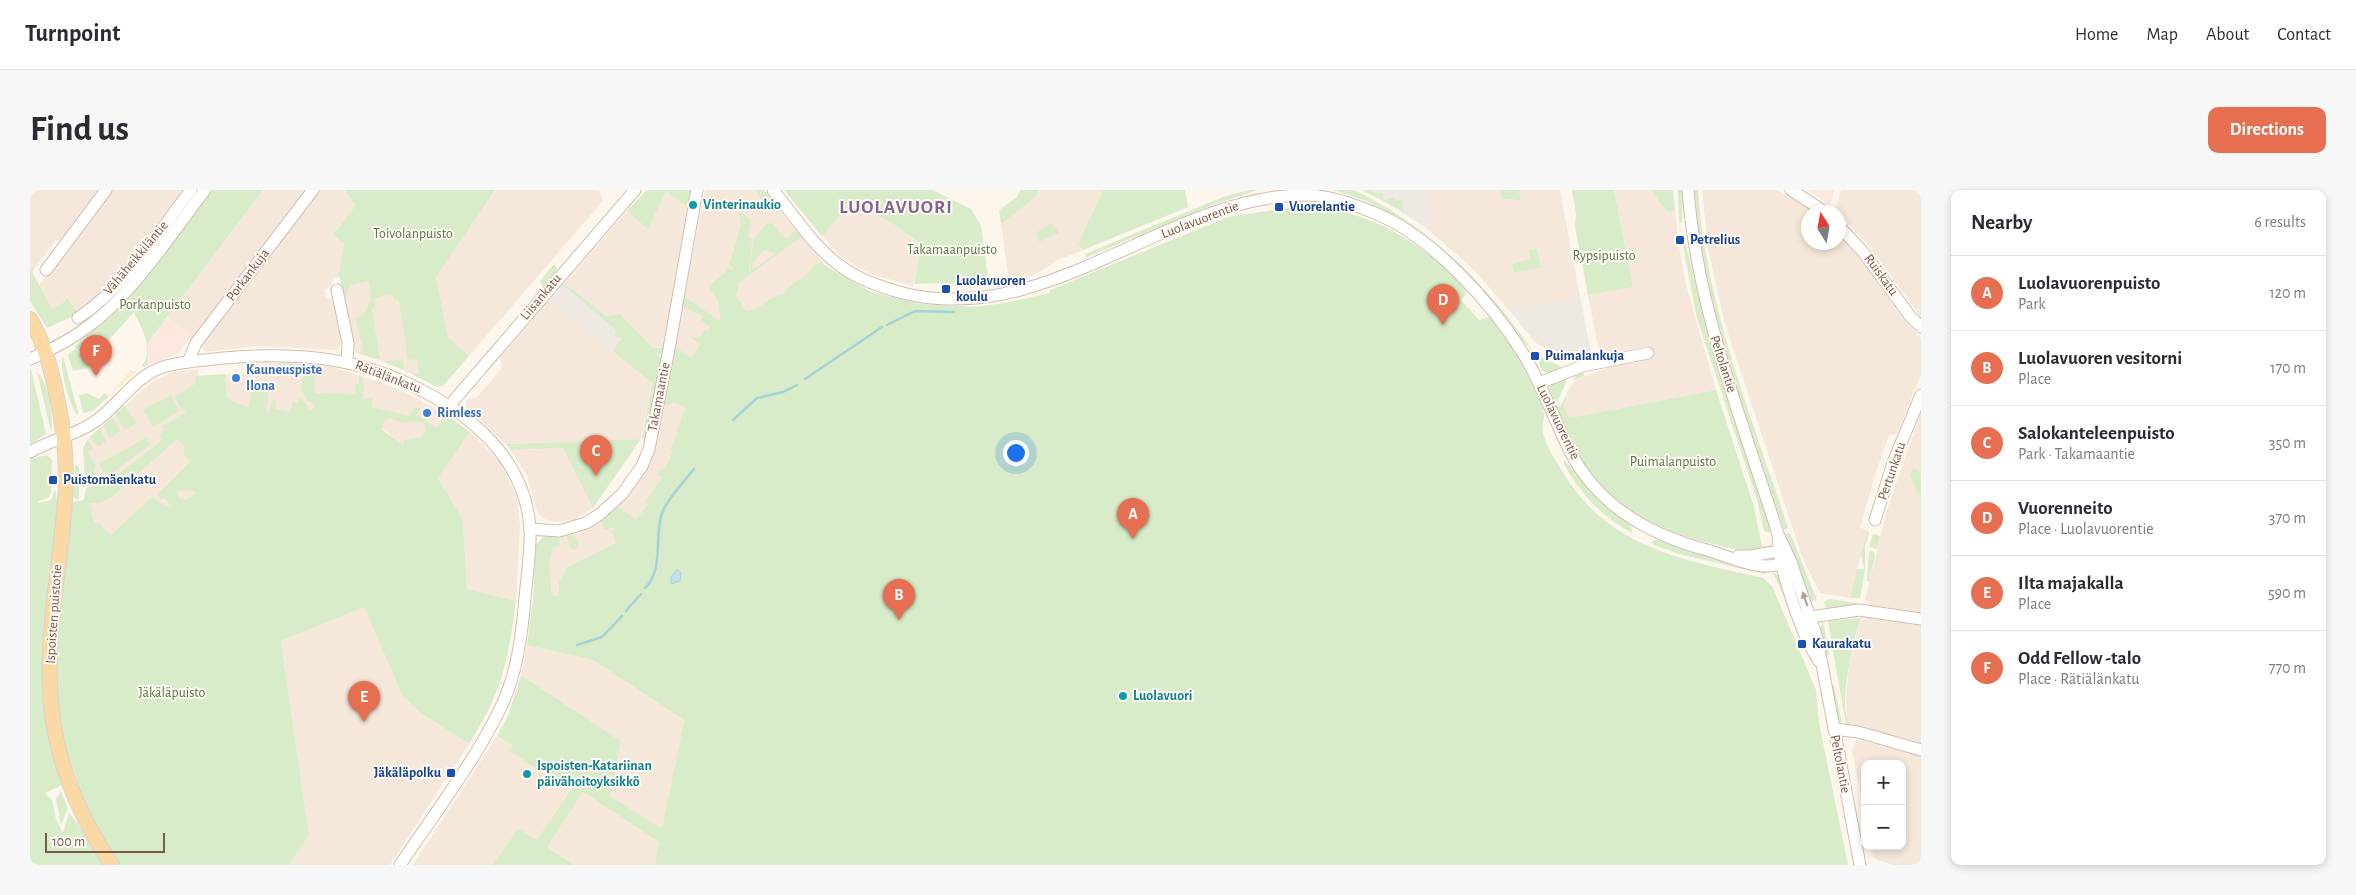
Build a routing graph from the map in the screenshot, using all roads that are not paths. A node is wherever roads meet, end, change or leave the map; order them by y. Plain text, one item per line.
1 (106, 190) edge
2 (191, 190) edge
3 (205, 190) edge
4 (313, 190) edge
5 (635, 190) edge
6 (697, 190) edge
7 (773, 190) edge
8 (1688, 190) edge
9 (1791, 190) edge
10 (1310, 193) edge
11 (1324, 194) edge
12 (1814, 205) edge
13 (182, 211) junction
14 (1846, 234) edge
15 (46, 270) dead end
16 (337, 290) dead end
17 (98, 311) junction
18 (78, 318) dead end
19 (30, 319) edge
20 (1921, 327) edge
21 (46, 352) junction
22 (1648, 353) dead end
23 (30, 360) edge
24 (188, 362) junction
25 (347, 362) junction
26 (1539, 383) junction
27 (1921, 395) edge
28 (449, 406) junction
29 (65, 436) junction
30 (30, 452) edge
31 (1875, 520) dead end
32 (530, 529) junction
33 (1782, 550) junction
34 (1727, 555) junction
35 (1786, 562) junction
36 (1806, 618) junction
37 (1921, 619) edge
38 (1834, 729) junction
39 (1921, 750) edge
40 (112, 865) edge
41 (400, 865) edge
42 (1860, 865) edge

1 - 15 street
2 - 13 street, Vähäheikkiläntie
3 - 13 street, Vähäheikkiläntie
4 - 24 street, Porkankuja
5 - 28 street, Liisankatu
6 - 32 street, Takamaantie
7 - 10 street, Luolavuorentie
8 - 33 street, Peltolantie
9 - 12 street
10 - 11 street, Luolavuorentie
11 - 26 street, Luolavuorentie
13 - 17 street, Vähäheikkiläntie
14 - 20 street, Ruiskatu
16 - 25 street
17 - 18 street, Vähäheikkiläntie
17 - 21 street, Vähäheikkiläntie
19 - 21 main road, Ispoisten puistotie
21 - 23 street, Vähäheikkiläntie
21 - 29 main road, Ispoisten puistotie
22 - 26 street
24 - 25 street, Rätiälänkatu
24 - 29 street, Rätiälänkatu
25 - 28 street, Rätiälänkatu
26 - 34 street, Luolavuorentie
27 - 31 street, Pertunkatu
28 - 32 street, Rätiälänkatu
29 - 30 street
29 - 40 main road, Ispoisten puistotie
32 - 41 street, Rätiälänkatu
33 - 34 street, Luolavuorentie
33 - 35 street, Peltolantie
34 - 35 street, Luolavuorentie
35 - 36 street, Peltolantie
36 - 37 street
36 - 38 street, Peltolantie
38 - 39 street
38 - 42 street, Peltolantie

